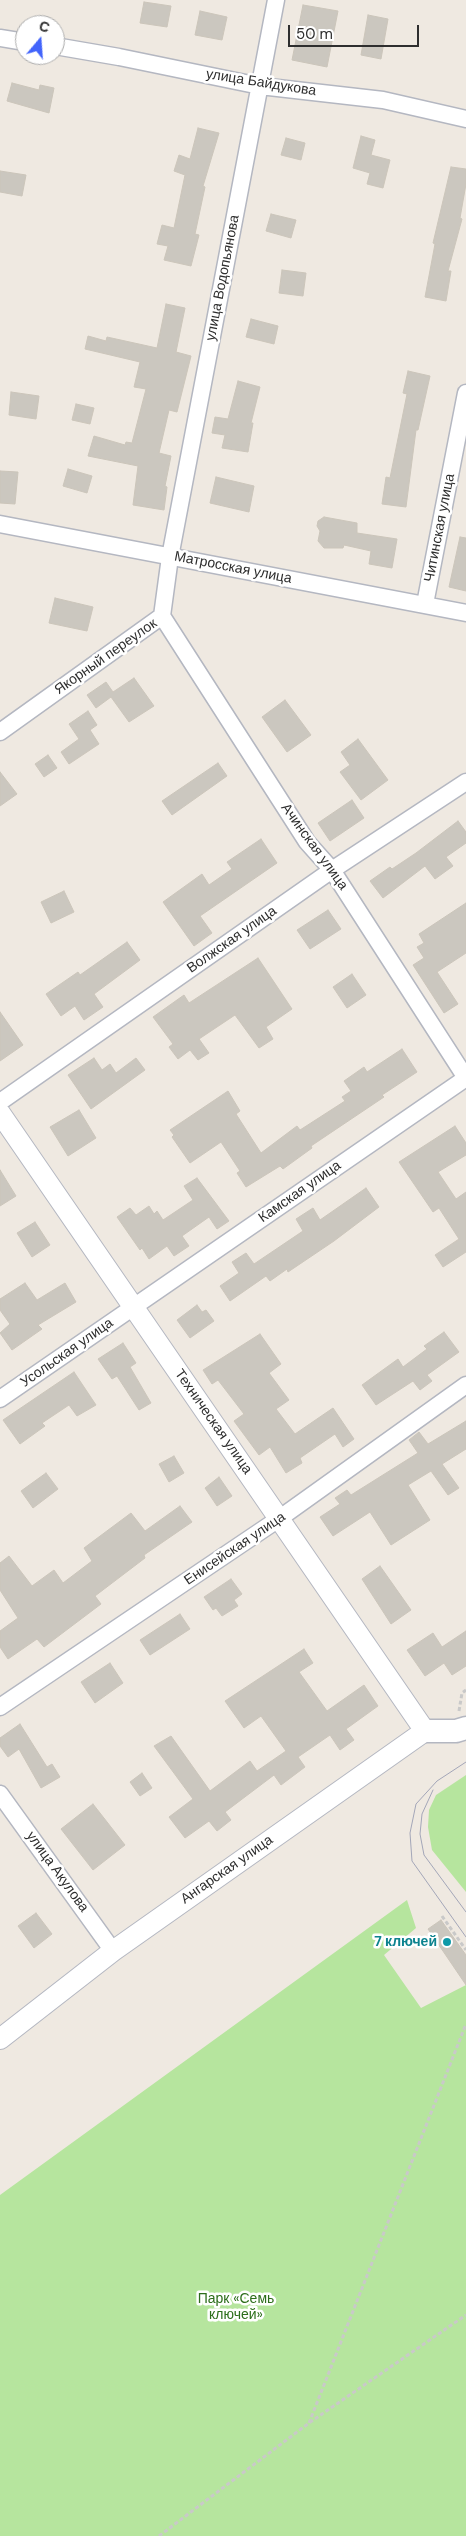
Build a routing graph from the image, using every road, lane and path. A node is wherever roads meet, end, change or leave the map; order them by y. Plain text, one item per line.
1 (276, 0) edge
2 (0, 38) edge
3 (15, 40) edge
4 (65, 48) edge
5 (260, 86) junction
6 (466, 119) edge
7 (466, 393) edge
8 (0, 524) edge
9 (170, 556) junction
10 (425, 604) junction
11 (466, 613) edge
12 (162, 616) junction
13 (0, 732) edge
14 (466, 782) edge
15 (332, 870) junction
16 (466, 1078) edge
17 (0, 1102) edge
18 (0, 1113) edge
19 (134, 1306) junction
20 (466, 1385) edge
21 (0, 1399) edge
22 (280, 1518) junction
23 (0, 1707) edge
24 (466, 1728) edge
25 (425, 1731) junction
26 (0, 1794) edge
27 (442, 1916) dead end
28 (466, 1950) edge
29 (113, 1951) junction
30 (466, 2024) edge
31 (0, 2039) edge
32 (466, 2315) edge
33 (309, 2423) junction
34 (159, 2536) edge

1 - 5 street, улица Водопьянова
2 - 3 street
4 - 5 street, улица Байдукова
5 - 6 street, улица Байдукова
5 - 9 street, улица Водопьянова
7 - 10 street, Читинская улица
8 - 9 street, Матросская улица
9 - 10 street, Матросская улица
9 - 12 street, Якорный переулок
10 - 11 street, Матросская улица
12 - 13 street, Якорный переулок
12 - 15 street, Ачинская улица
14 - 15 street, Волжская улица
15 - 16 street, Ачинская улица
15 - 17 street, Волжская улица
16 - 19 street, Камская улица
18 - 19 street, Техническая улица
19 - 21 street, Усольская улица
19 - 22 street, Техническая улица
20 - 22 street, Енисейская улица
22 - 23 street, Енисейская улица
22 - 25 street, Техническая улица
24 - 25 main road
25 - 29 street, Ангарская улица
26 - 29 street, улица Акулова
27 - 28 path
29 - 31 street, Ангарская улица
30 - 33 path
32 - 33 path
33 - 34 path

